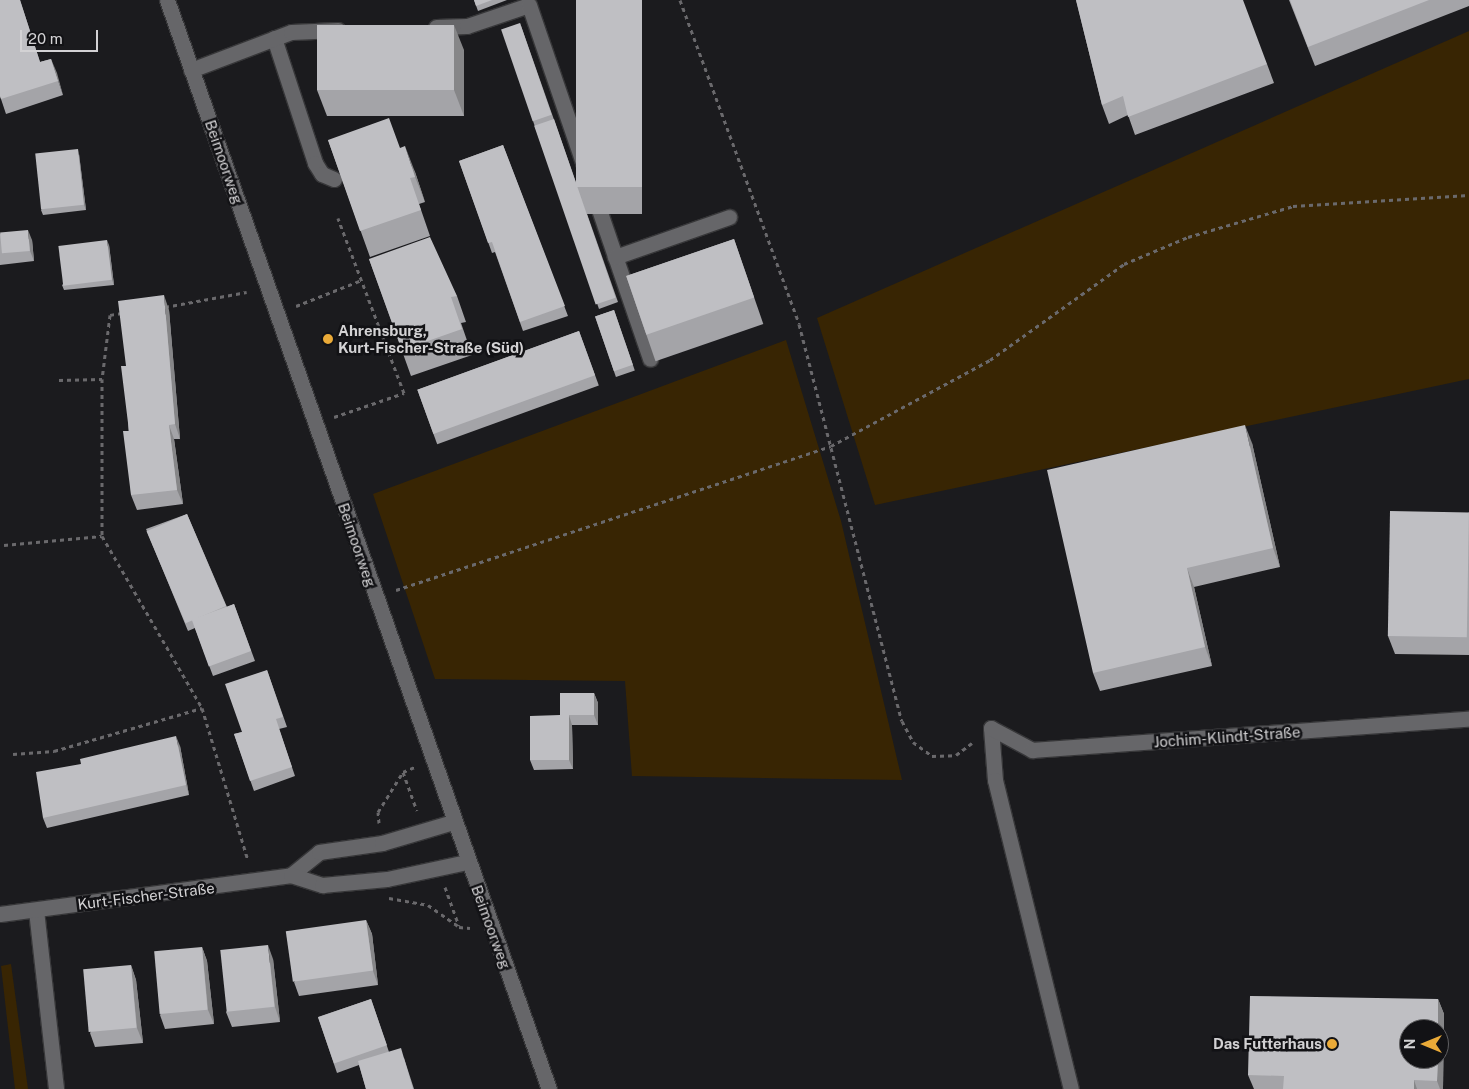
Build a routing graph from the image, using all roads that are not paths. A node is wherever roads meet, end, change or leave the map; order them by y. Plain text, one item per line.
1 (167, 0) edge
2 (418, 28) edge
3 (359, 30) edge
4 (274, 38) junction
5 (191, 70) junction
6 (334, 180) edge
7 (730, 217) dead end
8 (615, 257) junction
9 (650, 359) edge
10 (1469, 719) edge
11 (453, 822) junction
12 (468, 862) junction
13 (291, 875) junction
14 (36, 910) junction
15 (0, 914) edge
16 (56, 1089) edge
17 (549, 1089) edge
18 (1072, 1089) edge

1 - 5 main road, Beimoorweg
2 - 8 main road
3 - 4 main road
4 - 5 main road
4 - 6 main road
5 - 11 main road, Beimoorweg
7 - 8 main road
8 - 9 main road
10 - 18 main road, Jochim-Klindt-Straße
11 - 12 main road, Beimoorweg
11 - 13 main road, Kurt-Fischer-Straße
12 - 13 main road, Kurt-Fischer-Straße
12 - 17 main road, Beimoorweg
13 - 14 main road, Kurt-Fischer-Straße
14 - 15 main road, Kurt-Fischer-Straße
14 - 16 main road

